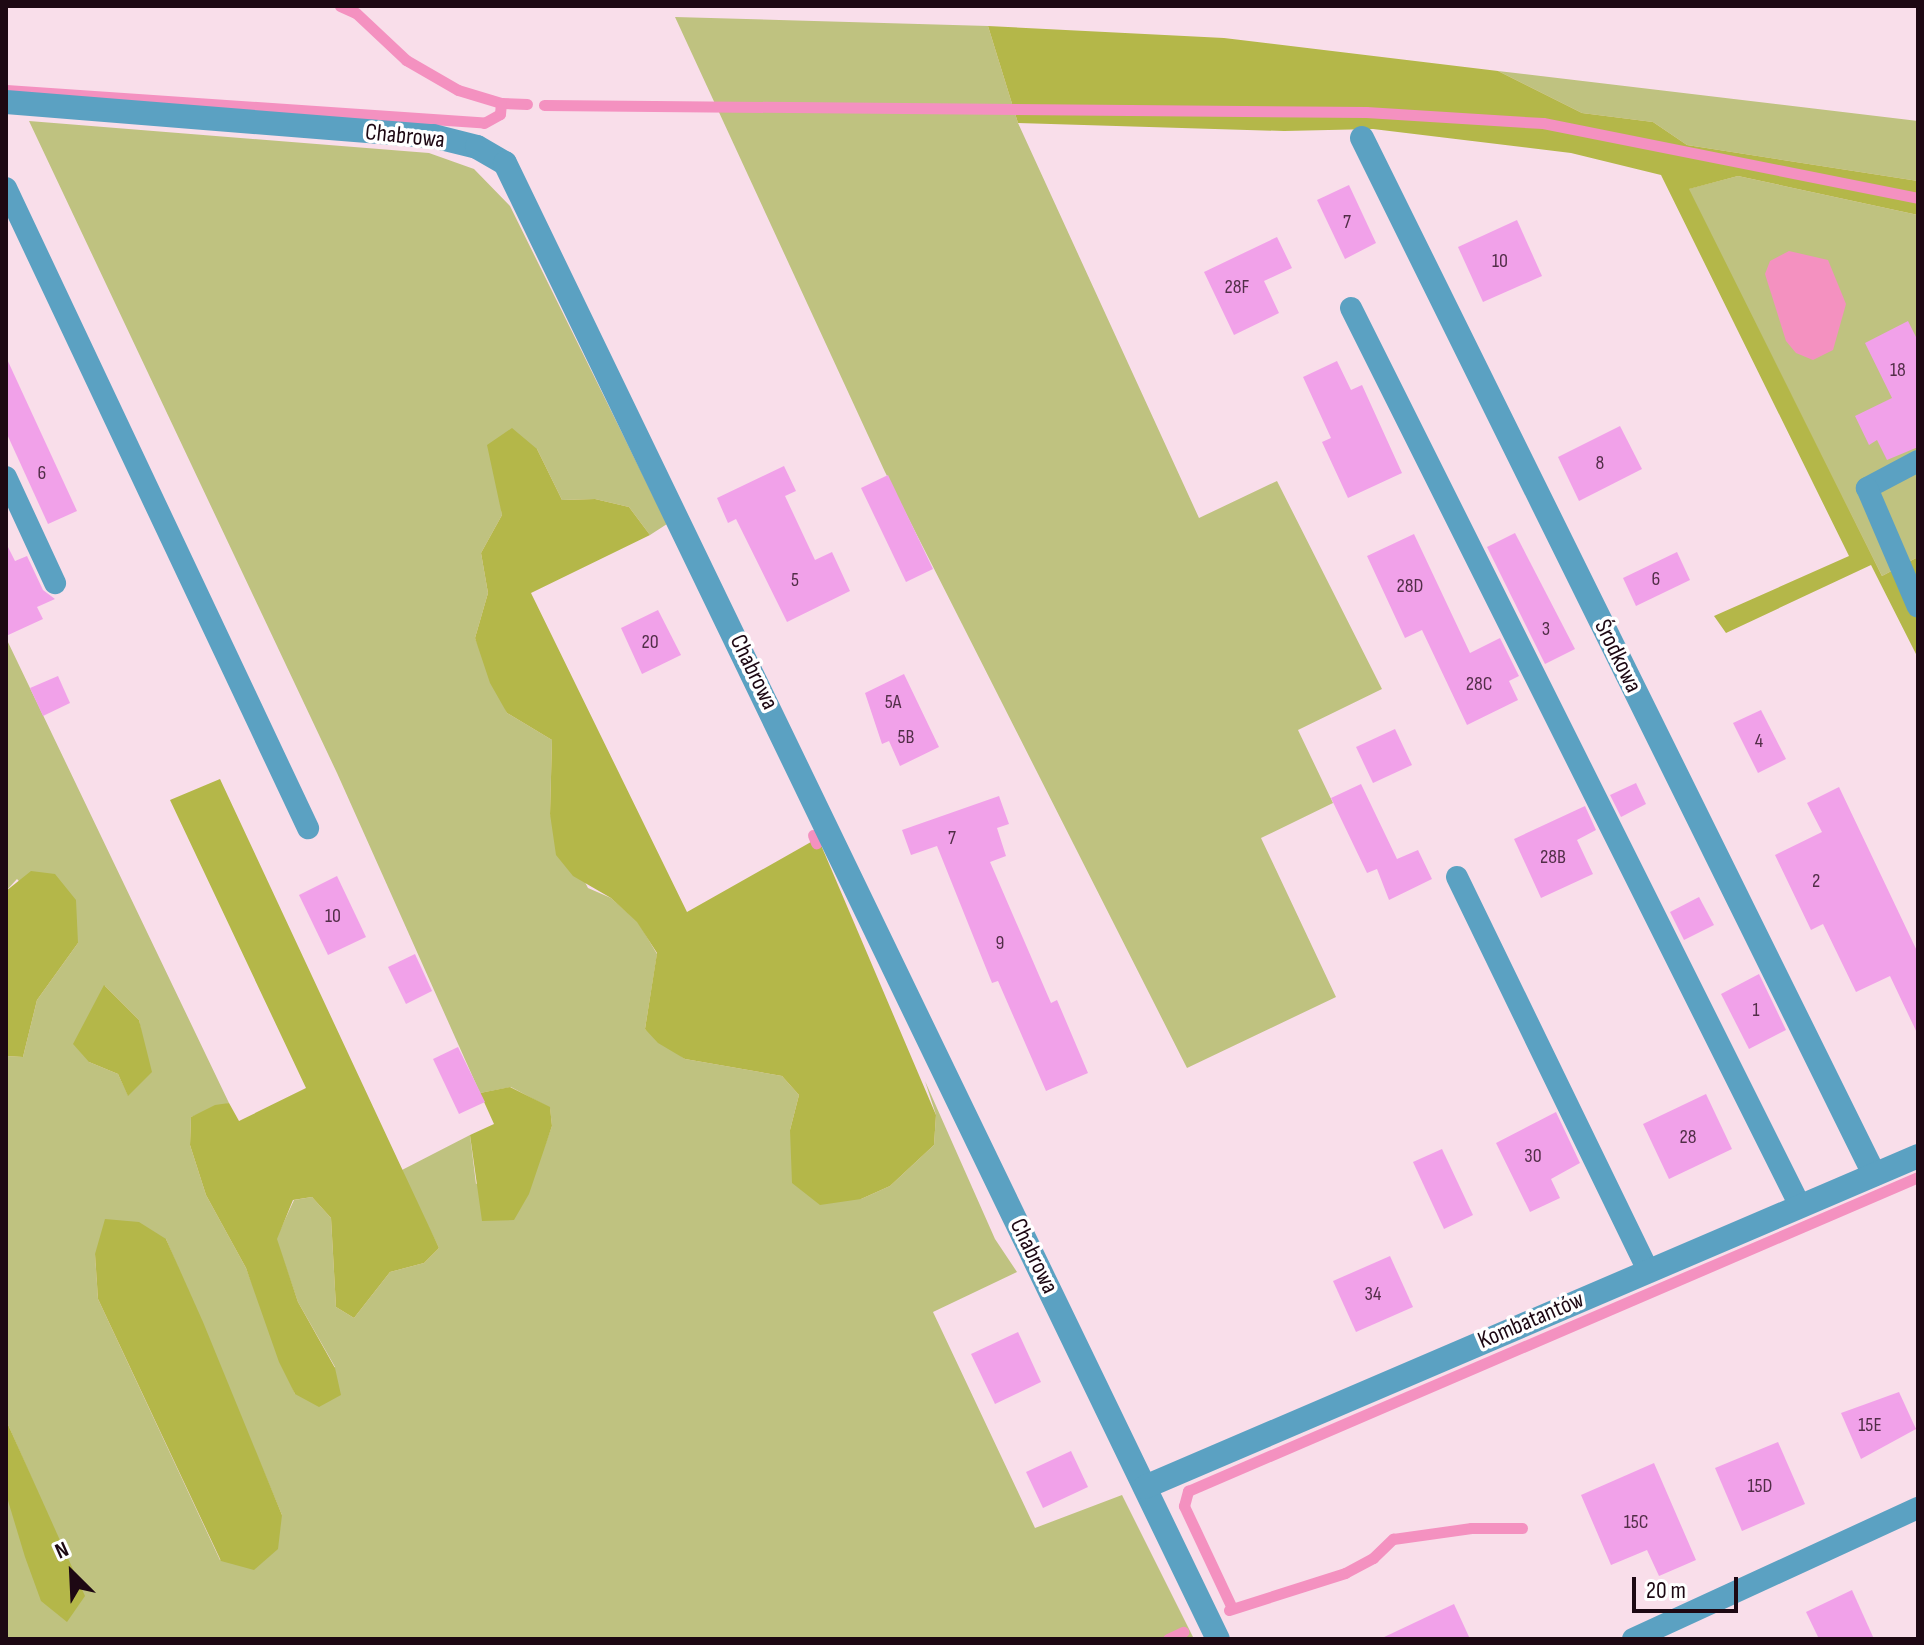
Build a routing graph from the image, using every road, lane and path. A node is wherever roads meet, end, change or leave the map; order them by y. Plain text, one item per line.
1 (6, 102) edge
2 (1362, 138) dead end
3 (6, 188) edge
4 (1351, 308) dead end
5 (1918, 461) edge
6 (6, 477) edge
7 (55, 583) dead end
8 (1918, 607) edge
9 (308, 828) dead end
10 (1457, 877) dead end
11 (1918, 1156) edge
12 (1874, 1174) junction
13 (1800, 1206) junction
14 (1648, 1270) junction
15 (1145, 1487) junction
16 (1918, 1508) edge
17 (1218, 1639) edge
18 (1633, 1639) edge

1 - 15 street, Chabrowa
2 - 12 street, Środkowa
3 - 9 lane
4 - 13 lane
5 - 8 lane
6 - 7 lane
10 - 14 lane
11 - 12 street, Kombatantów
12 - 13 street, Kombatantów
13 - 14 street, Kombatantów
14 - 15 street, Kombatantów
15 - 17 street, Chabrowa
16 - 18 lane

